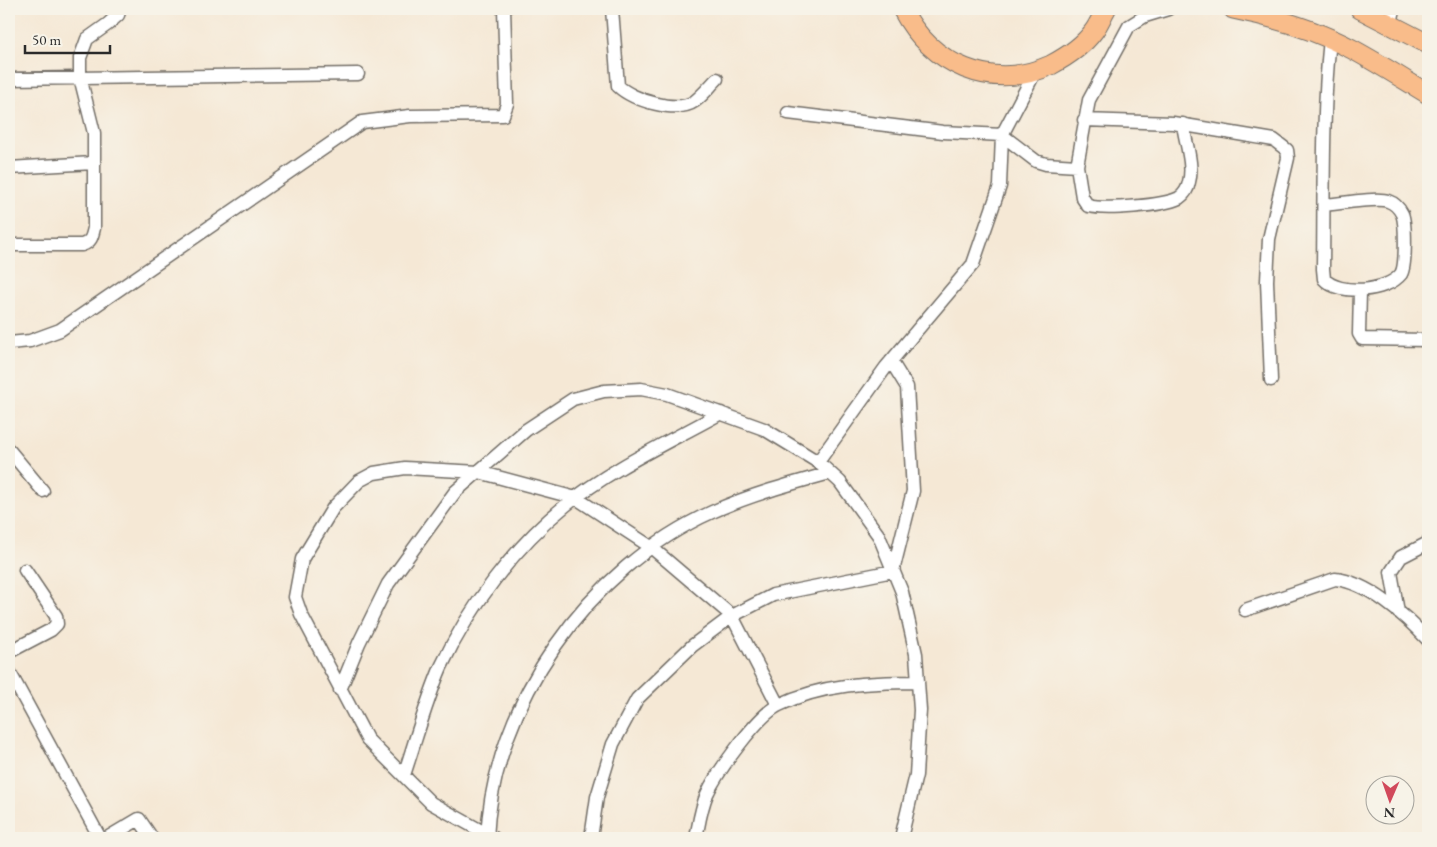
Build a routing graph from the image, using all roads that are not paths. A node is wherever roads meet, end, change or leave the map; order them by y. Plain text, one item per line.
1 (120, 9) edge
2 (504, 9) edge
3 (612, 9) edge
4 (902, 9) edge
5 (1106, 9) edge
6 (1168, 9) edge
7 (1233, 9) edge
8 (1360, 9) edge
9 (1393, 16) edge
10 (1330, 39) junction
11 (1428, 44) edge
12 (1035, 72) junction
13 (358, 74) dead end
14 (80, 76) junction
15 (9, 79) edge
16 (717, 79) dead end
17 (1428, 94) edge
18 (788, 113) dead end
19 (1084, 120) junction
20 (1183, 124) junction
21 (1002, 135) junction
22 (93, 163) junction
23 (1077, 166) junction
24 (9, 168) edge
25 (1324, 205) junction
26 (9, 245) edge
27 (1360, 291) junction
28 (1428, 340) edge
29 (9, 343) edge
30 (891, 361) junction
31 (1271, 380) dead end
32 (721, 413) junction
33 (9, 450) edge
34 (818, 462) junction
35 (479, 472) junction
36 (830, 473) junction
37 (43, 491) dead end
38 (576, 498) junction
39 (1428, 543) edge
40 (651, 547) junction
41 (26, 570) dead end
42 (893, 571) junction
43 (1245, 610) dead end
44 (1398, 612) junction
45 (732, 616) junction
46 (1428, 640) edge
47 (9, 652) edge
48 (9, 671) edge
49 (918, 682) junction
50 (340, 690) junction
51 (778, 705) junction
52 (404, 775) junction
53 (490, 837) edge
54 (100, 838) edge
55 (106, 838) edge
56 (152, 838) edge
57 (591, 838) edge
58 (696, 838) edge
59 (901, 838) edge

1 - 14 street
2 - 29 street
3 - 16 street
4 - 12 highway
5 - 12 highway
6 - 19 street
7 - 10 highway
8 - 9 highway
9 - 11 highway
10 - 17 highway
10 - 25 street
12 - 21 street
13 - 14 street
14 - 15 street
14 - 22 street
18 - 21 street
19 - 20 street
19 - 23 street
20 - 23 street
20 - 31 street
21 - 23 street
21 - 30 street
22 - 24 street
22 - 26 street
25 - 27 street
25 - 27 street
27 - 28 street
30 - 34 street
30 - 42 street
32 - 34 street
32 - 35 street
32 - 38 street
33 - 37 street
34 - 36 street
35 - 38 street
35 - 50 street
35 - 50 street
36 - 40 street
36 - 42 street
38 - 40 street
38 - 52 street
39 - 44 street
40 - 45 street
40 - 53 street
41 - 47 street
42 - 45 street
42 - 49 street
43 - 44 street
44 - 46 street
45 - 51 street
45 - 57 street
48 - 54 street
49 - 51 street
49 - 59 street
50 - 52 street
51 - 58 street
52 - 53 street
55 - 56 street

